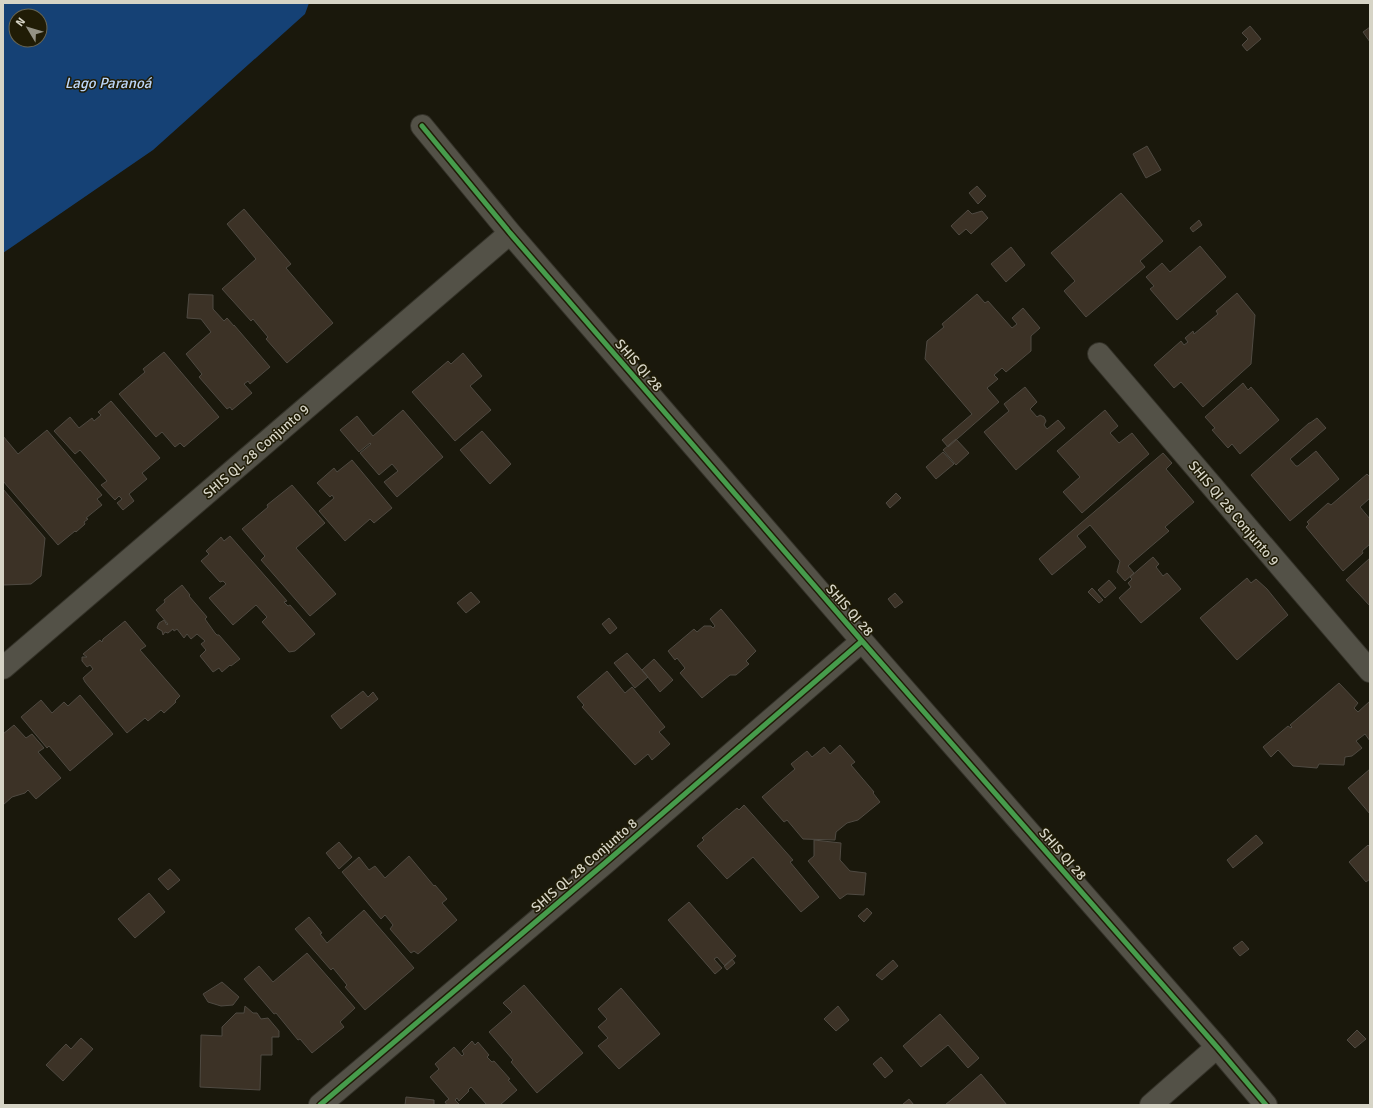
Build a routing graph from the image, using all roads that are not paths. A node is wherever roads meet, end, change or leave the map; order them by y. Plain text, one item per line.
1 (422, 126) dead end
2 (510, 233) junction
3 (1099, 354) dead end
4 (862, 641) junction
5 (3, 668) edge
6 (1370, 671) edge
7 (1217, 1048) junction
8 (320, 1105) edge
9 (1151, 1105) edge
10 (1266, 1105) edge

1 - 2 street, SHIS QI 28
2 - 4 street, SHIS QI 28
2 - 5 street, SHIS QL 28 Conjunto 9
3 - 6 street, SHIS QI 28 Conjunto 9
4 - 7 street, SHIS QI 28
4 - 8 street, SHIS QL 28 Conjunto 8
7 - 9 street
7 - 10 street, SHIS QI 28

